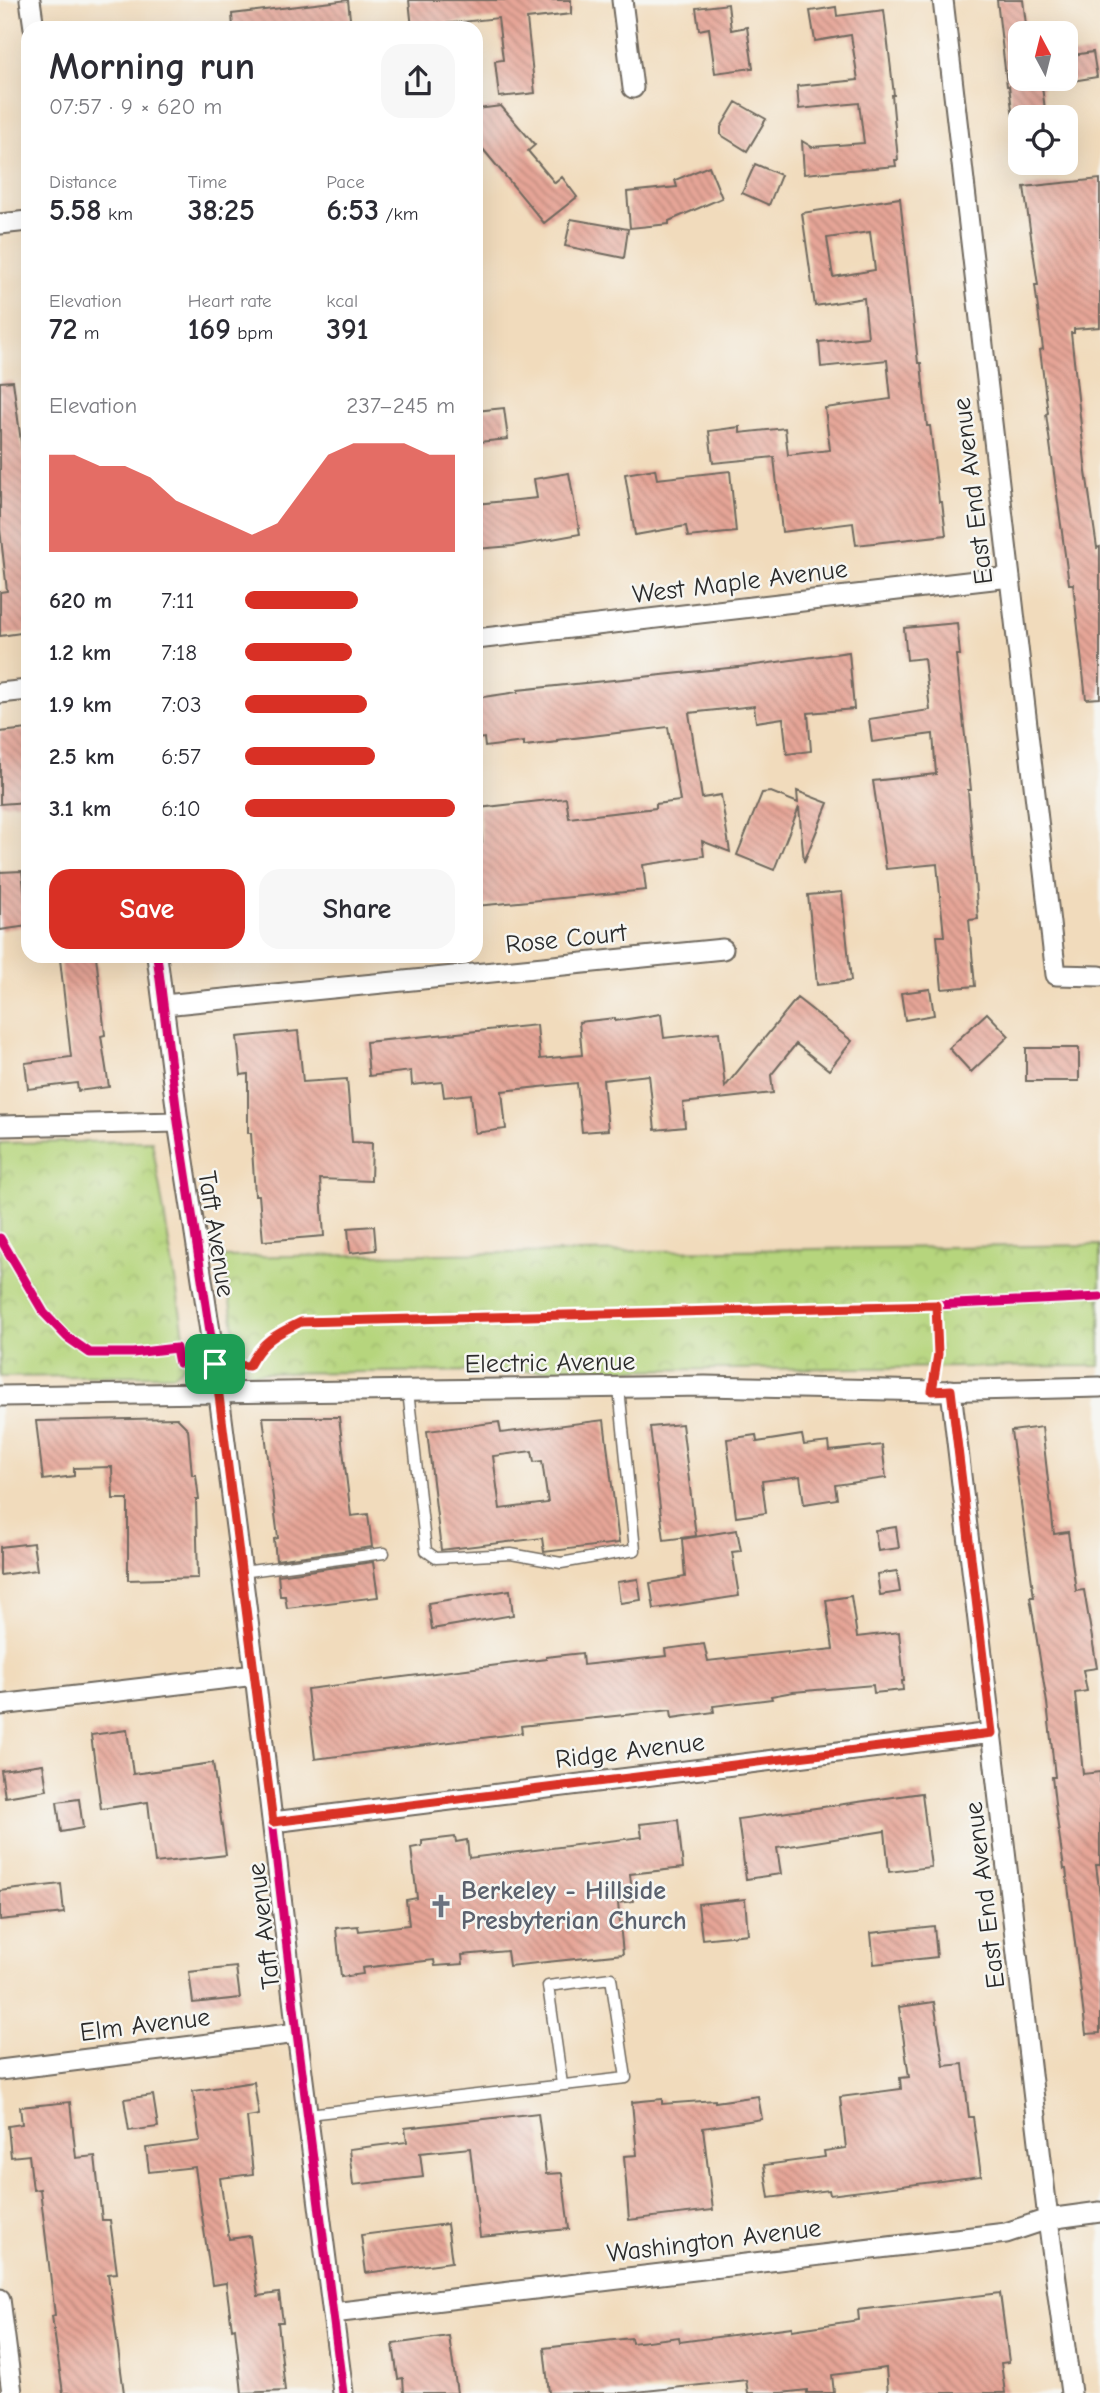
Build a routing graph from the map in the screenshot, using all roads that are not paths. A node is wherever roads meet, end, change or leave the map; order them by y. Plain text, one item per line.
1 (30, 0) edge
2 (622, 0) edge
3 (943, 0) edge
4 (33, 21) edge
5 (633, 88) dead end
6 (21, 222) edge
7 (0, 224) edge
8 (1010, 577) junction
9 (483, 638) edge
10 (21, 691) edge
11 (0, 694) edge
12 (723, 950) dead end
13 (159, 963) edge
14 (1100, 975) edge
15 (164, 1005) junction
16 (178, 1122) junction
17 (0, 1126) edge
18 (1100, 1387) edge
19 (619, 1388) junction
20 (951, 1390) junction
21 (408, 1391) junction
22 (218, 1394) junction
23 (0, 1396) edge
24 (384, 1553) dead end
25 (242, 1572) junction
26 (255, 1675) junction
27 (0, 1705) edge
28 (992, 1733) junction
29 (273, 1822) junction
30 (298, 2033) junction
31 (0, 2070) edge
32 (562, 2084) junction
33 (308, 2113) junction
34 (1100, 2212) edge
35 (1048, 2219) junction
36 (0, 2299) edge
37 (333, 2313) junction
38 (12, 2393) edge
39 (343, 2393) edge
40 (1072, 2393) edge

1 - 4 street
2 - 5 street
3 - 8 street, East End Avenue
6 - 7 street
8 - 9 street, West Maple Avenue
8 - 14 street, East End Avenue
10 - 11 street
12 - 15 street, Rose Court
13 - 15 street, Taft Avenue
15 - 16 street, Taft Avenue
16 - 17 street
16 - 22 street, Taft Avenue
18 - 20 street, Electric Avenue
19 - 20 street, Electric Avenue
19 - 21 street, Electric Avenue
19 - 21 lane
20 - 28 street, East End Avenue
21 - 22 street, Electric Avenue
22 - 23 street, Electric Avenue
22 - 25 street, Taft Avenue
24 - 25 lane
25 - 26 street, Taft Avenue
26 - 27 street
26 - 29 street, Taft Avenue
28 - 29 street, Ridge Avenue
28 - 35 street, East End Avenue
29 - 30 street, Taft Avenue
30 - 31 street, Elm Avenue
30 - 33 street, Taft Avenue
32 - 32 lane
32 - 33 lane
33 - 37 street, Taft Avenue
34 - 35 street, Washington Avenue
35 - 37 street, Washington Avenue
35 - 40 street, East End Avenue
36 - 38 street
37 - 39 street, Taft Avenue

